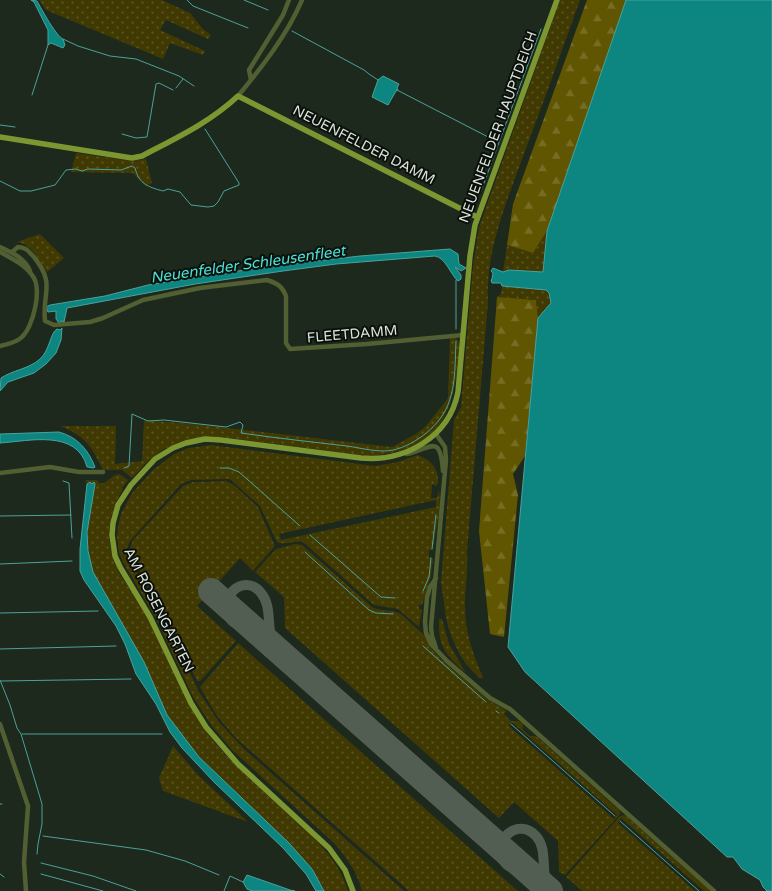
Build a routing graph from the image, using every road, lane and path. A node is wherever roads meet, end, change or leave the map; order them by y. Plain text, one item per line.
1 (289, 0) edge
2 (302, 0) edge
3 (557, 0) edge
4 (252, 80) junction
5 (238, 96) junction
6 (0, 137) edge
7 (478, 217) junction
8 (0, 247) edge
9 (0, 252) edge
10 (12, 252) junction
11 (30, 272) junction
12 (464, 335) junction
13 (0, 346) edge
14 (459, 384) joint
15 (436, 434) junction
16 (403, 454) junction
17 (103, 472) dead end
18 (0, 473) edge
19 (444, 485) junction
20 (436, 578) junction
21 (441, 654) junction
22 (0, 724) edge
23 (26, 891) edge
24 (353, 891) edge
25 (714, 891) edge

1 - 4 street
2 - 4 street
3 - 7 main road, NEUENFELDER HAUPTDEICH
4 - 5 street
5 - 6 main road
5 - 7 main road, NEUENFELDER DAMM
7 - 12 main road, NEUENFELDER HAUPTDEICH
8 - 10 street, FLEETDAMM
9 - 11 street
10 - 11 street, FLEETDAMM
10 - 12 street, FLEETDAMM
11 - 13 street
12 - 14 main road, NEUENFELDER HAUPTDEICH
14 - 15 main road, AM ROSENGARTEN
15 - 16 main road, AM ROSENGARTEN
15 - 19 street
16 - 19 street
16 - 24 main road, AM ROSENGARTEN
17 - 18 street
19 - 20 street
20 - 21 street
20 - 21 street
21 - 25 street
22 - 23 street

